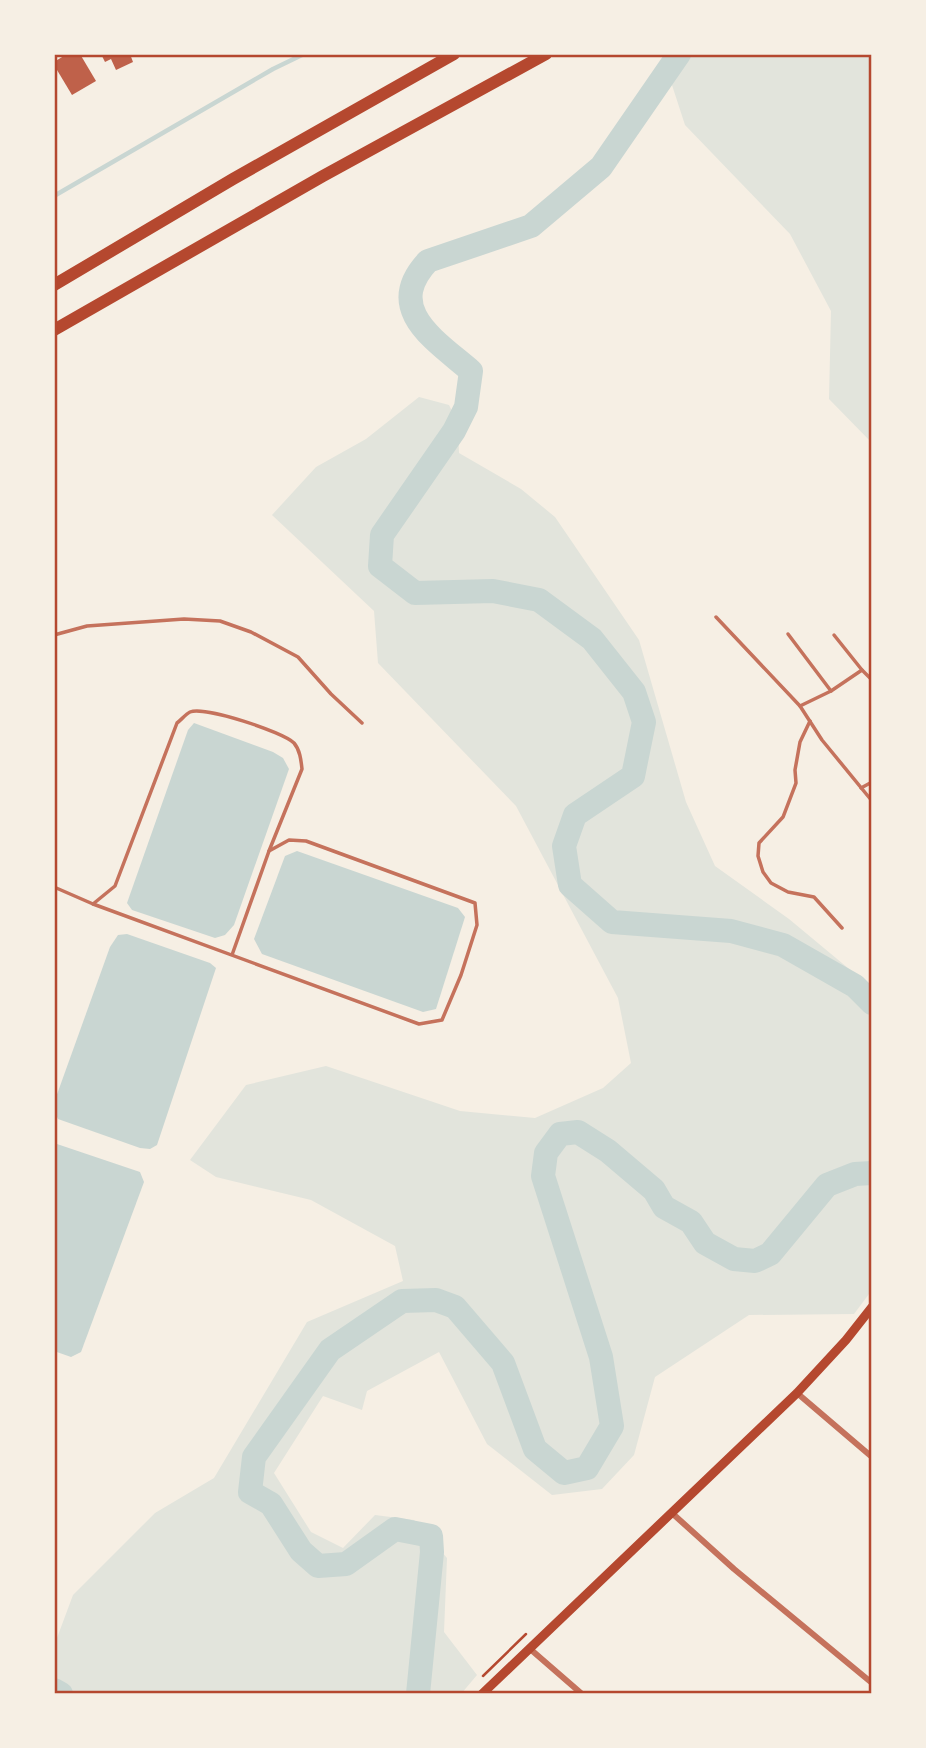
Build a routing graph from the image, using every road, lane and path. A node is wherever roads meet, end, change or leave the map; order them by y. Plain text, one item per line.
1 (454, 54) edge
2 (546, 54) edge
3 (54, 285) edge
4 (54, 330) edge
5 (716, 617) dead end
6 (788, 634) dead end
7 (54, 635) edge
8 (834, 635) dead end
9 (862, 670) junction
10 (872, 680) edge
11 (831, 691) junction
12 (800, 706) junction
13 (810, 721) junction
14 (362, 723) dead end
15 (872, 782) edge
16 (861, 788) junction
17 (872, 801) edge
18 (270, 851) junction
19 (54, 887) edge
20 (93, 904) junction
21 (842, 928) dead end
22 (232, 955) junction
23 (872, 1307) edge
24 (797, 1393) junction
25 (872, 1457) edge
26 (673, 1514) junction
27 (529, 1648) junction
28 (872, 1684) edge
29 (482, 1694) edge
30 (582, 1694) edge

1 - 3 highway
2 - 4 highway
5 - 12 lane
6 - 11 lane
7 - 14 lane
8 - 9 lane
9 - 10 lane
9 - 11 lane
11 - 12 lane
12 - 13 lane
13 - 16 lane
13 - 21 lane
15 - 16 lane
16 - 17 lane
18 - 20 lane
18 - 22 lane
18 - 22 lane
19 - 20 lane
20 - 22 lane
23 - 24 main road
24 - 25 street
24 - 26 main road
26 - 27 main road
26 - 28 street
27 - 29 main road
27 - 30 street

